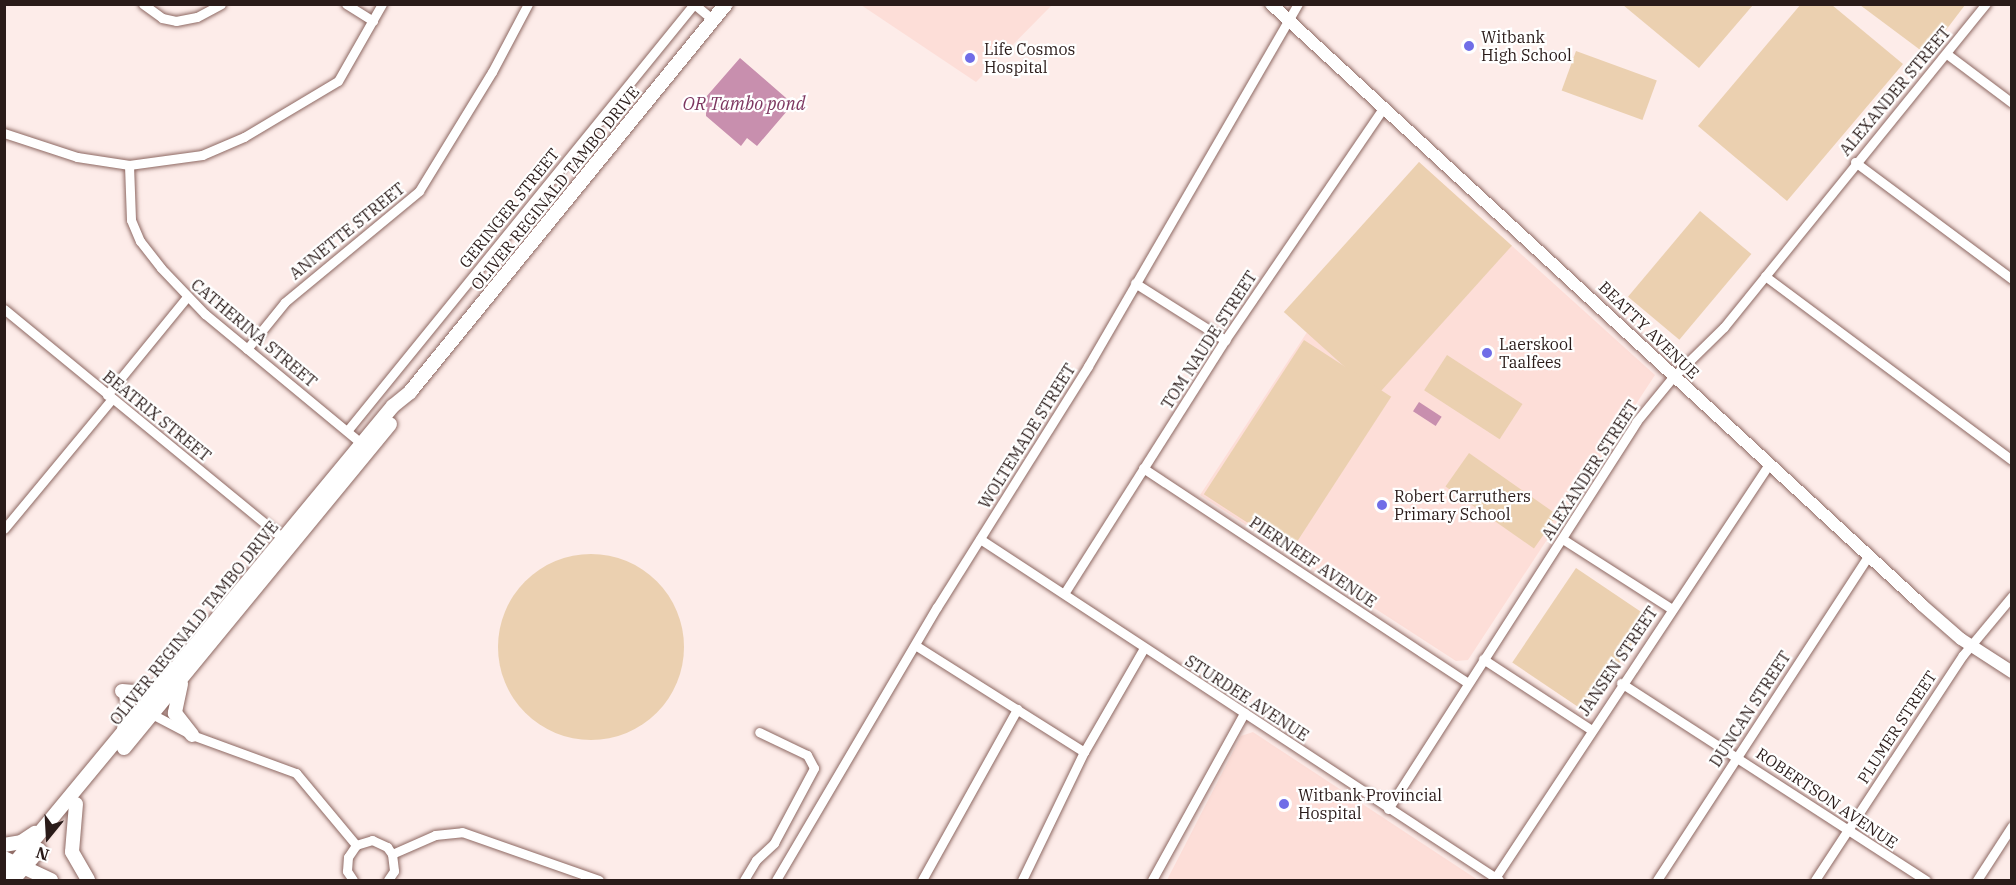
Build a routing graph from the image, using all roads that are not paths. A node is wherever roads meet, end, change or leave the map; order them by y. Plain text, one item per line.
1 (143, 4) edge
2 (221, 4) edge
3 (346, 4) edge
4 (382, 4) edge
5 (528, 4) edge
6 (694, 4) edge
7 (726, 4) edge
8 (1271, 4) edge
9 (1298, 4) edge
10 (1986, 4) edge
11 (1289, 19) junction
12 (713, 20) junction
13 (373, 21) junction
14 (1947, 54) junction
15 (2012, 103) edge
16 (1383, 108) junction
17 (4, 133) edge
18 (1855, 162) junction
19 (129, 165) junction
20 (1765, 276) junction
21 (2012, 279) edge
22 (1135, 283) junction
23 (186, 298) junction
24 (4, 309) edge
25 (1225, 340) junction
26 (247, 349) junction
27 (1673, 377) junction
28 (110, 397) junction
29 (347, 431) junction
30 (365, 446) junction
31 (2012, 460) edge
32 (1769, 464) junction
33 (1143, 468) junction
34 (4, 529) edge
35 (980, 539) junction
36 (1564, 540) junction
37 (288, 542) junction
38 (1869, 555) junction
39 (1065, 592) junction
40 (2012, 596) edge
41 (1672, 609) junction
42 (915, 645) junction
43 (1971, 646) junction
44 (1144, 648) junction
45 (1483, 659) junction
46 (2012, 672) edge
47 (186, 674) junction
48 (165, 682) junction
49 (1466, 682) junction
50 (1621, 683) junction
51 (1017, 709) junction
52 (148, 712) junction
53 (1244, 713) junction
54 (1590, 729) junction
55 (759, 732) dead end
56 (192, 735) junction
57 (122, 737) junction
58 (1084, 752) junction
59 (1737, 756) junction
60 (76, 804) junction
61 (1388, 809) junction
62 (50, 821) junction
63 (2012, 826) edge
64 (1848, 830) junction
65 (4, 845) edge
66 (356, 845) junction
67 (392, 854) junction
68 (12, 874) edge
69 (1497, 879) edge
70 (51, 880) edge
71 (88, 880) edge
72 (353, 880) edge
73 (388, 880) edge
74 (599, 880) edge
75 (744, 880) edge
76 (776, 880) edge
77 (922, 880) edge
78 (1022, 880) edge
79 (1152, 880) edge
80 (1657, 880) edge
81 (1815, 880) edge
82 (1926, 880) edge
83 (1977, 880) edge

1 - 2 street
3 - 13 street
4 - 13 street
5 - 26 street, ANNETTE STREET
6 - 12 street
6 - 29 street, GERINGER STREET
7 - 12 main road, OLIVER REGINALD TAMBO DRIVE
8 - 11 street, BEATTY AVENUE
9 - 11 street, WOLTEMADE STREET
10 - 14 street, ALEXANDER STREET
11 - 16 street, BEATTY AVENUE
11 - 22 street, WOLTEMADE STREET
12 - 30 main road, OLIVER REGINALD TAMBO DRIVE
13 - 19 street
14 - 15 street
14 - 18 street, ALEXANDER STREET
16 - 25 street, TOM NAUDE STREET
16 - 27 street, BEATTY AVENUE
17 - 19 street
18 - 20 street, ALEXANDER STREET
18 - 21 street
19 - 23 street, CATHERINA STREET
20 - 27 street, ALEXANDER STREET
20 - 31 street
22 - 25 street
22 - 35 street, WOLTEMADE STREET
23 - 26 street, CATHERINA STREET
23 - 28 street
24 - 28 street, BEATRIX STREET
25 - 33 street, TOM NAUDE STREET
26 - 29 street, CATHERINA STREET
27 - 32 street, BEATTY AVENUE
27 - 36 street, ALEXANDER STREET
28 - 34 street
28 - 37 street, BEATRIX STREET
29 - 30 street, CATHERINA STREET
30 - 37 main road, OLIVER REGINALD TAMBO DRIVE
32 - 38 street, BEATTY AVENUE
32 - 41 street, JANSEN STREET
33 - 39 street, TOM NAUDE STREET
33 - 49 street, PIERNEEF AVENUE
35 - 39 street, STURDEE AVENUE
35 - 42 street, WOLTEMADE STREET
36 - 41 street
36 - 45 street, ALEXANDER STREET
37 - 47 main road, OLIVER REGINALD TAMBO DRIVE
37 - 48 main road, OLIVER REGINALD TAMBO DRIVE
38 - 43 street, BEATTY AVENUE
38 - 59 street, DUNCAN STREET
39 - 44 street, STURDEE AVENUE
40 - 43 street, PLUMER STREET
41 - 50 street, JANSEN STREET
42 - 51 street
42 - 76 street, WOLTEMADE STREET
43 - 46 street, BEATTY AVENUE
43 - 64 street, PLUMER STREET
44 - 53 street, STURDEE AVENUE
44 - 58 street
45 - 49 street, ALEXANDER STREET
45 - 54 street
47 - 52 main road, OLIVER REGINALD TAMBO DRIVE
47 - 56 main road
48 - 52 main road, OLIVER REGINALD TAMBO DRIVE
48 - 57 main road
49 - 61 street, ALEXANDER STREET
50 - 54 street, JANSEN STREET
50 - 59 street, ROBERTSON AVENUE
51 - 58 street
51 - 77 street
52 - 56 street
52 - 57 main road, OLIVER REGINALD TAMBO DRIVE
52 - 60 main road, OLIVER REGINALD TAMBO DRIVE
53 - 61 street, STURDEE AVENUE
53 - 79 street
54 - 69 street, JANSEN STREET
55 - 75 street
56 - 66 street
57 - 62 main road, OLIVER REGINALD TAMBO DRIVE
58 - 78 street
59 - 64 street, ROBERTSON AVENUE
59 - 80 street, DUNCAN STREET
60 - 68 main road, OLIVER REGINALD TAMBO DRIVE
60 - 71 main road
61 - 69 street, STURDEE AVENUE
62 - 65 main road
62 - 68 main road, OLIVER REGINALD TAMBO DRIVE
63 - 83 street
64 - 81 street, PLUMER STREET
64 - 82 street, ROBERTSON AVENUE
66 - 67 street
66 - 72 street
67 - 73 street
67 - 74 street
68 - 70 main road

